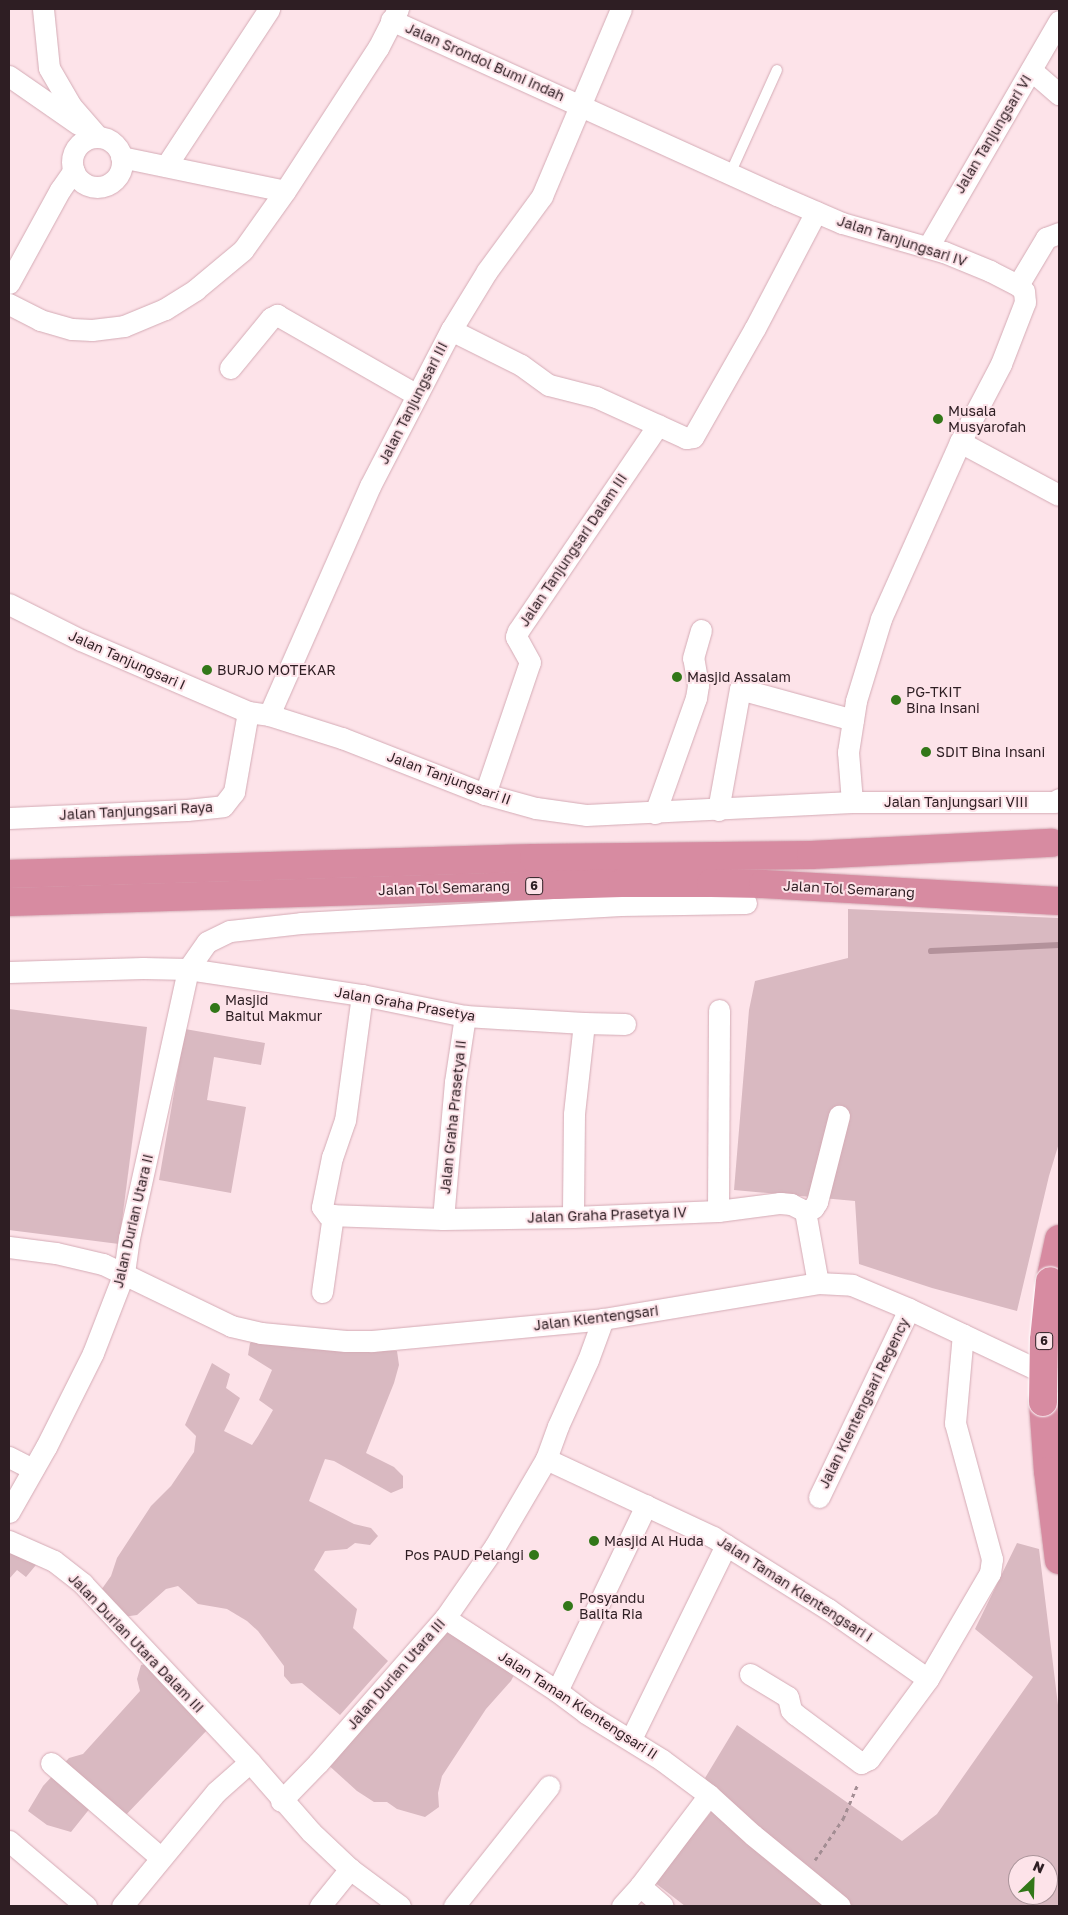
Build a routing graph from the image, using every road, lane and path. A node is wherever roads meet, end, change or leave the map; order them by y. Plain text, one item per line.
1 (43, 9) edge
2 (269, 9) edge
3 (621, 9) edge
4 (395, 14) edge
5 (1059, 21) edge
6 (777, 70) dead end
7 (1031, 70) junction
8 (9, 76) edge
9 (9, 94) edge
10 (1059, 94) edge
11 (580, 104) junction
12 (91, 139) junction
13 (122, 157) junction
14 (166, 166) junction
15 (74, 170) junction
16 (730, 174) junction
17 (286, 192) junction
18 (816, 212) junction
19 (1059, 233) edge
20 (928, 247) junction
21 (9, 283) edge
22 (1018, 285) junction
23 (9, 304) edge
24 (451, 330) junction
25 (230, 368) dead end
26 (417, 395) junction
27 (658, 425) junction
28 (960, 442) junction
29 (1059, 495) edge
30 (9, 604) edge
31 (701, 630) dead end
32 (248, 712) junction
33 (269, 715) junction
34 (853, 720) junction
35 (485, 794) junction
36 (1059, 799) edge
37 (852, 802) junction
38 (718, 810) junction
39 (655, 812) junction
40 (9, 818) edge
41 (1052, 843) dead end
42 (9, 874) edge
43 (1059, 901) edge
44 (9, 902) edge
45 (746, 903) dead end
46 (188, 969) junction
47 (9, 972) edge
48 (362, 995) junction
49 (719, 1010) dead end
50 (465, 1016) junction
51 (625, 1024) dead end
52 (584, 1027) junction
53 (839, 1116) dead end
54 (718, 1211) junction
55 (805, 1211) junction
56 (333, 1215) junction
57 (573, 1217) junction
58 (443, 1219) junction
59 (1059, 1239) edge
60 (9, 1248) edge
61 (124, 1273) junction
62 (818, 1283) junction
63 (322, 1292) dead end
64 (909, 1309) junction
65 (603, 1319) junction
66 (963, 1334) junction
67 (1059, 1380) edge
68 (9, 1457) edge
69 (546, 1459) junction
70 (33, 1469) junction
71 (819, 1497) dead end
72 (646, 1505) junction
73 (9, 1512) edge
74 (9, 1541) edge
75 (726, 1545) junction
76 (1059, 1560) edge
77 (444, 1618) junction
78 (750, 1674) dead end
79 (928, 1679) junction
80 (557, 1691) junction
81 (631, 1739) junction
82 (250, 1762) junction
83 (51, 1763) dead end
84 (861, 1763) junction
85 (549, 1786) dead end
86 (709, 1795) junction
87 (282, 1801) junction
88 (9, 1841) edge
89 (161, 1858) junction
90 (350, 1869) junction
91 (803, 1877) junction
92 (640, 1886) junction
93 (86, 1906) edge
94 (122, 1906) edge
95 (320, 1906) edge
96 (400, 1906) edge
97 (454, 1906) edge
98 (622, 1906) edge
99 (663, 1906) edge
100 (840, 1906) edge

1 - 12 street
2 - 14 street
3 - 11 street, Jalan Tanjungsari III
4 - 11 street, Jalan Srondol Bumi Indah
4 - 17 street, Jalan Srondol Bumi Indah
5 - 7 street, Jalan Tanjungsari VI
6 - 16 lane
7 - 10 street
7 - 20 street, Jalan Tanjungsari VI
8 - 12 street
9 - 12 street
11 - 16 street, Jalan Tanjungsari IV
11 - 24 street, Jalan Tanjungsari III
12 - 13 street
12 - 15 street
13 - 14 street
13 - 15 street
14 - 17 street
15 - 21 street
16 - 18 street, Jalan Tanjungsari IV
17 - 23 street, Jalan Srondol Bumi Indah
18 - 20 street, Jalan Tanjungsari IV
18 - 27 street
19 - 22 street
20 - 22 street, Jalan Tanjungsari IV
22 - 28 street
24 - 26 street, Jalan Tanjungsari III
24 - 27 street
25 - 26 street
26 - 33 street, Jalan Tanjungsari III
27 - 35 street, Jalan Tanjungsari Dalam III
28 - 29 street
28 - 34 street
30 - 32 street, Jalan Tanjungsari I
31 - 39 street
32 - 33 street, Jalan Tanjungsari II
32 - 40 street, Jalan Tanjungsari Raya
33 - 35 street, Jalan Tanjungsari II
34 - 37 street
34 - 38 street
35 - 39 street, Jalan Tanjungsari II
36 - 37 street, Jalan Tanjungsari VIII
37 - 38 street, Jalan Tanjungsari II
38 - 39 street, Jalan Tanjungsari II
41 - 42 highway, Jalan Tol Semarang / 6
43 - 44 highway, Jalan Tol Semarang / 6
45 - 46 street
46 - 47 street, Jalan Graha Prasetya
46 - 48 street, Jalan Graha Prasetya
46 - 61 street, Jalan Durian Utara II
48 - 50 street, Jalan Graha Prasetya
48 - 56 street
49 - 54 street
50 - 52 street, Jalan Graha Prasetya
50 - 58 street, Jalan Graha Prasetya II
51 - 52 street, Jalan Graha Prasetya
52 - 57 street
53 - 55 street
54 - 55 street, Jalan Graha Prasetya IV
54 - 57 street, Jalan Graha Prasetya IV
55 - 62 street
56 - 58 street, Jalan Graha Prasetya IV
56 - 63 street
57 - 58 street, Jalan Graha Prasetya IV
59 - 76 highway, 6, bridge
60 - 61 street, Jalan Klentengsari
61 - 65 street, Jalan Klentengsari
61 - 70 street, Jalan Durian Utara II
62 - 64 street, Jalan Klentengsari
62 - 65 street, Jalan Klentengsari
64 - 66 street, Jalan Klentengsari
64 - 71 street, Jalan Klentengsari Regency
65 - 69 street, Jalan Durian Utara III
66 - 67 street, Jalan Klentengsari
66 - 79 street
68 - 70 street
69 - 72 street, Jalan Taman Klentengsari I
69 - 77 street, Jalan Durian Utara III
70 - 73 street, Jalan Durian Utara II
72 - 75 street, Jalan Taman Klentengsari I
72 - 80 street
74 - 82 street, Jalan Durian Utara Dalam III
75 - 79 street, Jalan Taman Klentengsari I
75 - 81 street
77 - 80 street, Jalan Taman Klentengsari II
77 - 87 street, Jalan Durian Utara III
78 - 84 street
79 - 84 street
80 - 81 street, Jalan Taman Klentengsari II
81 - 86 street, Jalan Taman Klentengsari II
82 - 87 street
82 - 89 street
83 - 89 street
84 - 91 path
85 - 97 street
86 - 91 street, Jalan Taman Klentengsari II
86 - 92 street
87 - 90 street
88 - 93 street
89 - 94 street
90 - 95 street
90 - 96 street
91 - 100 street, Jalan Taman Klentengsari II
92 - 98 street
92 - 99 street

